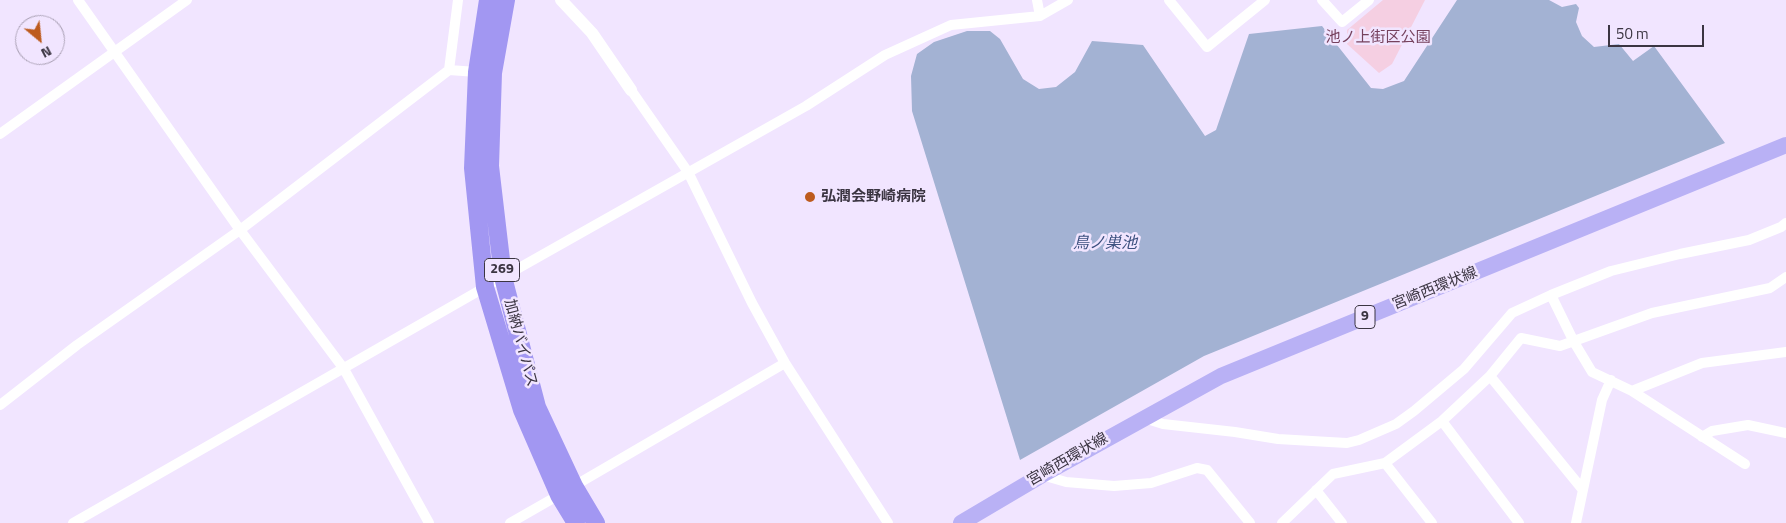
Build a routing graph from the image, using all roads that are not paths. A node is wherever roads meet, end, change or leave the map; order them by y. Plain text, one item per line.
1 (78, 0) edge
2 (187, 0) edge
3 (458, 0) edge
4 (488, 0) edge
5 (506, 0) edge
6 (561, 0) edge
7 (1037, 0) edge
8 (1068, 0) edge
9 (1169, 0) edge
10 (1265, 0) edge
11 (1322, 0) edge
12 (1369, 0) edge
13 (1040, 16) junction
14 (115, 52) junction
15 (450, 70) junction
16 (478, 72) junction
17 (631, 90) joint
18 (0, 134) edge
19 (1786, 145) edge
20 (688, 172) junction
21 (1786, 223) edge
22 (240, 230) junction
23 (503, 277) junction
24 (1786, 277) edge
25 (485, 287) junction
26 (1551, 295) junction
27 (1574, 342) junction
28 (1786, 352) edge
29 (785, 363) junction
30 (344, 369) junction
31 (1490, 376) junction
32 (1611, 380) junction
33 (1632, 391) junction
34 (0, 405) edge
35 (1144, 418) junction
36 (1442, 421) junction
37 (1786, 433) edge
38 (1702, 437) junction
39 (1385, 463) junction
40 (1745, 464) dead end
41 (1042, 475) junction
42 (566, 490) junction
43 (1316, 490) junction
44 (1583, 490) junction
45 (73, 523) edge
46 (429, 523) edge
47 (510, 523) edge
48 (576, 523) edge
49 (596, 523) edge
50 (888, 523) edge
51 (961, 523) edge
52 (1250, 523) edge
53 (1282, 523) edge
54 (1342, 523) edge
55 (1432, 523) edge
56 (1519, 523) edge
57 (1576, 523) edge

1 - 14 street
2 - 14 street
3 - 15 street
4 - 16 highway, 加納バイパス / 269
5 - 23 highway, 加納バイパス / 269
6 - 17 street
7 - 13 street
8 - 13 street
9 - 10 street
11 - 12 street
13 - 20 street
14 - 18 street
14 - 22 street
15 - 16 street
15 - 22 street
16 - 25 highway, 加納バイパス / 269
17 - 20 street
19 - 35 main road, 宮崎西環状線 / 9
20 - 23 street
20 - 29 street
21 - 26 street
22 - 30 street
22 - 34 street
23 - 25 street
23 - 42 highway, 加納バイパス / 269
24 - 27 street
25 - 30 street
25 - 42 highway, 加納バイパス / 269
26 - 27 street
26 - 35 street
27 - 31 street
27 - 32 street
28 - 33 street
29 - 42 street
29 - 50 street
30 - 45 street
30 - 46 street
31 - 36 street
31 - 44 street
32 - 33 street
32 - 44 street
33 - 38 street
35 - 41 main road, 宮崎西環状線 / 9
36 - 39 street
36 - 56 street
37 - 38 street
38 - 40 street
39 - 43 street
39 - 55 street
41 - 51 main road, 宮崎西環状線 / 9
41 - 52 street
42 - 47 street
42 - 48 highway, 加納バイパス / 269
42 - 49 highway, 加納バイパス / 269
43 - 53 street
43 - 54 street
44 - 57 street

